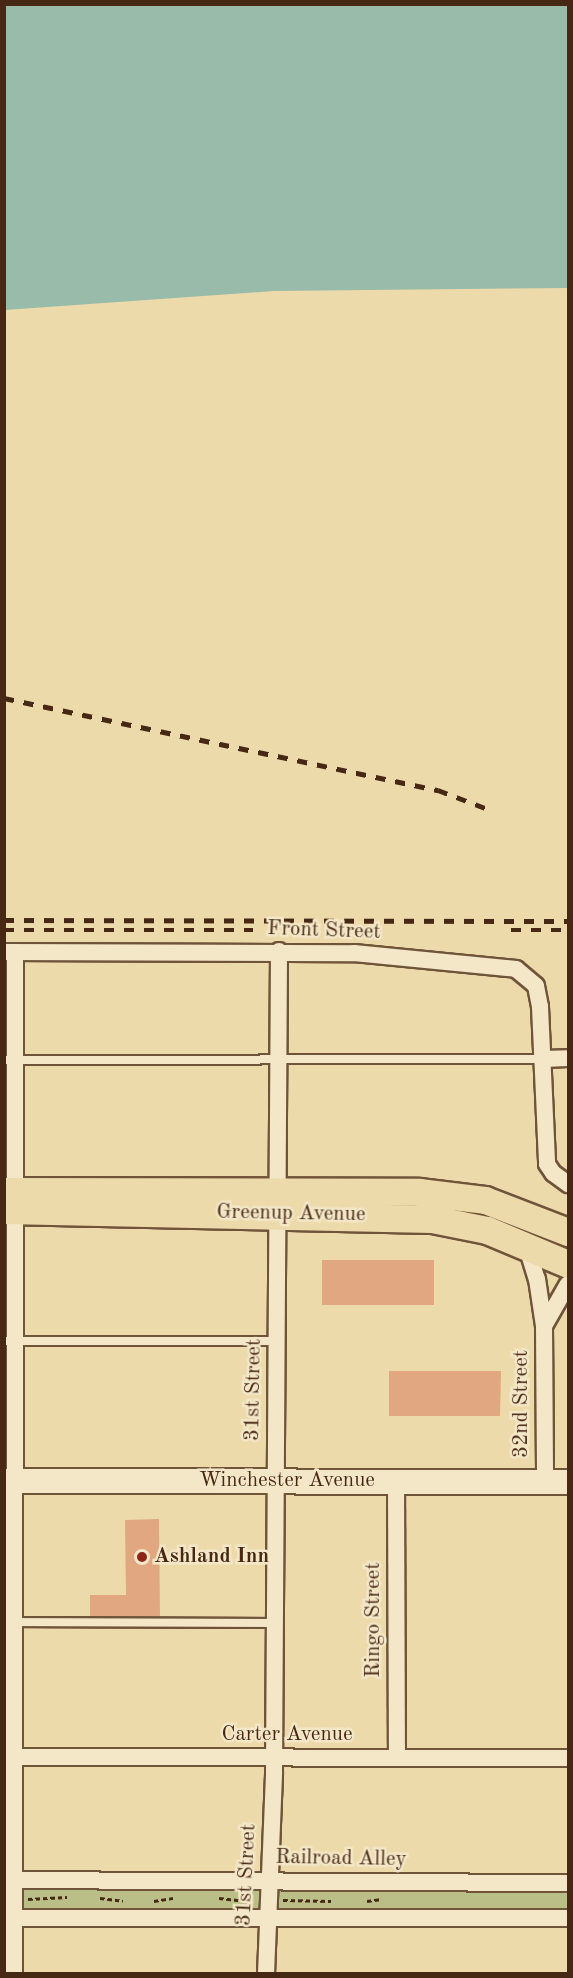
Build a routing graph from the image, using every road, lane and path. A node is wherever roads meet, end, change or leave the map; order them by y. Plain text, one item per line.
1 (279, 951) junction
2 (10, 952) edge
3 (568, 1058) edge
4 (277, 1059) junction
5 (543, 1059) junction
6 (10, 1060) edge
7 (568, 1184) edge
8 (10, 1200) edge
9 (277, 1203) junction
10 (568, 1232) edge
11 (526, 1244) junction
12 (568, 1264) edge
13 (568, 1284) edge
14 (544, 1326) junction
15 (10, 1341) edge
16 (277, 1341) junction
17 (10, 1481) edge
18 (275, 1481) junction
19 (396, 1481) junction
20 (545, 1482) junction
21 (568, 1482) edge
22 (10, 1622) edge
23 (274, 1623) junction
24 (274, 1756) junction
25 (10, 1757) edge
26 (397, 1758) junction
27 (568, 1758) edge
28 (9, 1880) edge
29 (272, 1881) junction
30 (568, 1883) edge
31 (72, 1897) dead end
32 (93, 1897) dead end
33 (182, 1897) dead end
34 (210, 1897) dead end
35 (21, 1899) dead end
36 (388, 1899) dead end
37 (276, 1900) dead end
38 (256, 1901) dead end
39 (361, 1901) dead end
40 (129, 1902) dead end
41 (148, 1902) dead end
42 (341, 1902) dead end
43 (9, 1918) edge
44 (568, 1918) edge
45 (267, 1919) junction
46 (14, 1974) edge
47 (266, 1974) edge

1 - 2 street, Front Street
1 - 4 street, 31st Street
1 - 5 street, Front Street
2 - 6 street
3 - 5 street
4 - 5 lane
4 - 6 lane
4 - 9 street, 31st Street
5 - 7 street
6 - 8 street
8 - 9 highway, Greenup Avenue
8 - 15 street
9 - 10 highway, Greenup Avenue
9 - 11 highway, Greenup Avenue
9 - 16 street, 31st Street
11 - 12 highway, Greenup Avenue
11 - 14 street, 32nd Street
13 - 14 street, 32nd Street
14 - 20 street, 32nd Street
15 - 16 lane
15 - 17 street
16 - 18 street, 31st Street
17 - 18 main road, Winchester Avenue
17 - 22 street
18 - 19 main road, Winchester Avenue
18 - 23 street, 31st Street
19 - 20 main road, Winchester Avenue
19 - 26 street, Ringo Street
20 - 21 main road, Winchester Avenue
22 - 23 lane
22 - 25 street
23 - 24 street, 31st Street
24 - 25 street, Carter Avenue
24 - 26 street, Carter Avenue
24 - 29 street, 31st Street
25 - 28 street
26 - 27 street, Carter Avenue
28 - 29 street, Railroad Alley
28 - 43 street
29 - 30 street, Railroad Alley
29 - 45 street, 31st Street
31 - 35 path
32 - 40 path
33 - 41 path
34 - 38 path
36 - 39 path
37 - 42 path
43 - 45 street
43 - 46 street
44 - 45 street
45 - 47 street, 31st Street

